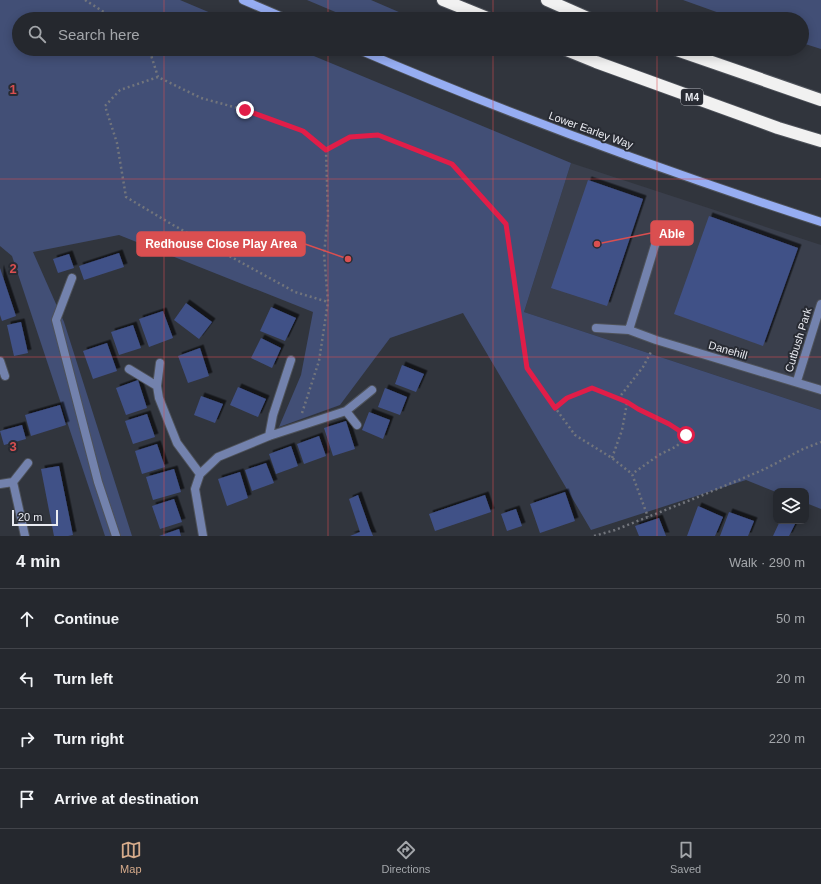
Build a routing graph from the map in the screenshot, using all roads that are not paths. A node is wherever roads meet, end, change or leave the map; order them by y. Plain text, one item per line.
1 (243, 0) edge
2 (443, 0) edge
3 (548, 0) edge
4 (271, 12) edge
5 (473, 12) edge
6 (575, 12) edge
7 (373, 56) edge
8 (581, 56) edge
9 (694, 56) edge
10 (821, 100) edge
11 (821, 141) edge
12 (821, 222) edge
13 (660, 229) dead end
14 (72, 278) dead end
15 (821, 304) edge
16 (596, 328) dead end
17 (628, 330) junction
18 (291, 360) dead end
19 (0, 361) edge
20 (160, 362) dead end
21 (129, 369) dead end
22 (5, 376) dead end
23 (797, 382) junction
24 (157, 386) junction
25 (372, 390) dead end
26 (821, 390) edge
27 (346, 411) junction
28 (356, 425) dead end
29 (269, 436) junction
30 (28, 463) dead end
31 (200, 474) junction
32 (13, 482) junction
33 (0, 484) edge
34 (25, 536) edge
35 (116, 536) edge
36 (203, 536) edge

1 - 4 main road
2 - 5 highway
3 - 6 highway
7 - 12 main road, Lower Earley Way
8 - 11 highway, M4
9 - 10 highway
13 - 17 street
14 - 35 street
15 - 23 street, Cutbush Park
16 - 17 street, Danehill
17 - 23 street, Danehill
18 - 29 street
19 - 22 street
20 - 24 street
21 - 24 street
23 - 26 street, Danehill
24 - 31 street
25 - 27 street
27 - 28 street
27 - 29 street
29 - 31 street
30 - 32 street
31 - 36 street
32 - 33 street
32 - 34 street

